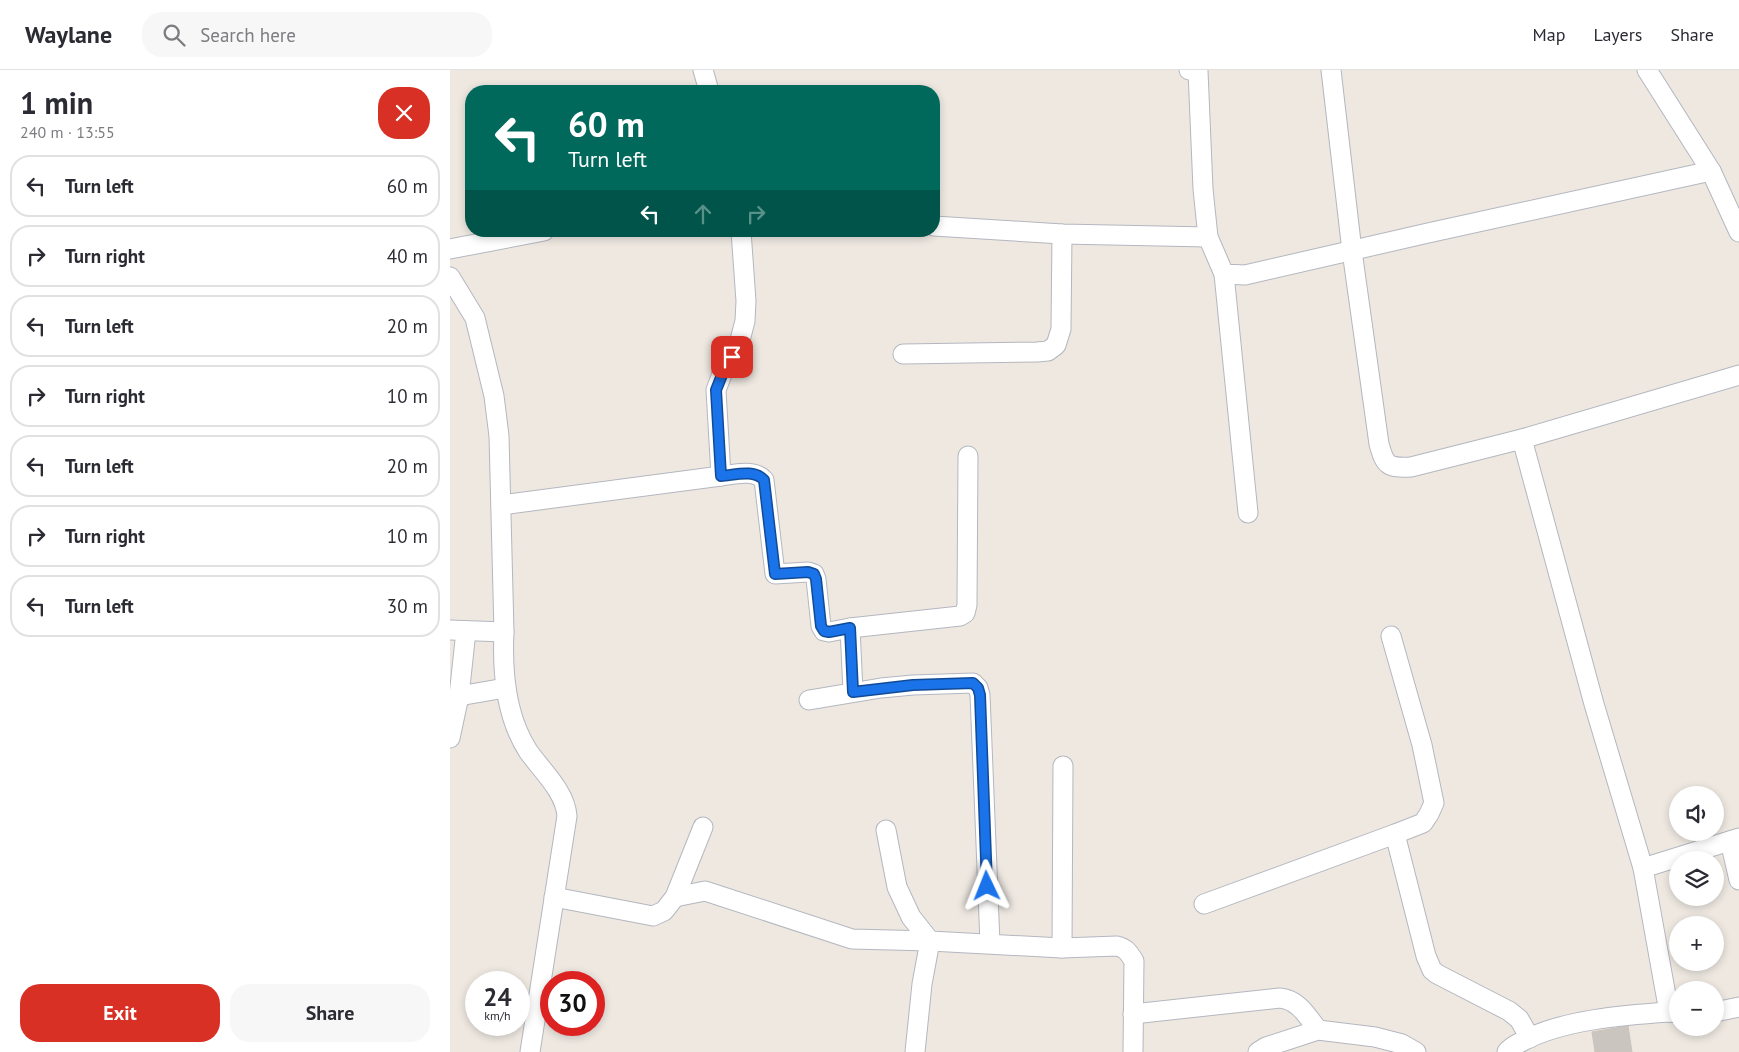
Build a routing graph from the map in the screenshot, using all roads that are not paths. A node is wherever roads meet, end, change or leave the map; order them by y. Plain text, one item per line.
1 (703, 70) edge
2 (1189, 70) edge
3 (1198, 70) edge
4 (1330, 70) edge
5 (1647, 70) edge
6 (707, 85) edge
7 (1711, 171) junction
8 (940, 226) edge
9 (1739, 232) edge
10 (1062, 234) junction
11 (513, 237) edge
12 (741, 237) edge
13 (1208, 238) junction
14 (450, 249) edge
15 (1352, 251) junction
16 (1224, 274) junction
17 (450, 277) edge
18 (903, 354) dead end
19 (1739, 375) edge
20 (1522, 439) junction
21 (968, 456) dead end
22 (721, 476) junction
23 (501, 505) junction
24 (1248, 513) dead end
25 (850, 628) junction
26 (458, 630) edge
27 (504, 632) junction
28 (1391, 636) dead end
29 (505, 688) junction
30 (853, 692) junction
31 (459, 696) junction
32 (809, 700) dead end
33 (450, 738) edge
34 (1063, 766) dead end
35 (703, 827) dead end
36 (886, 830) dead end
37 (1395, 834) junction
38 (1734, 840) edge
39 (1643, 868) junction
40 (1739, 880) edge
41 (675, 896) junction
42 (554, 897) junction
43 (1204, 904) dead end
44 (930, 941) junction
45 (990, 943) junction
46 (1062, 948) junction
47 (1669, 993) edge
48 (1739, 1007) edge
49 (1724, 1010) edge
50 (1669, 1012) edge
51 (1133, 1014) junction
52 (1318, 1030) junction
53 (1530, 1038) junction
54 (530, 1052) edge
55 (915, 1052) edge
56 (1132, 1052) edge
57 (1258, 1052) edge
58 (1416, 1052) edge
59 (1507, 1052) edge

1 - 6 street
2 - 3 street
3 - 13 street
4 - 15 street
5 - 7 street
7 - 9 street
7 - 15 street
8 - 10 street
10 - 13 street
10 - 18 street
11 - 14 street
12 - 22 street
13 - 16 street
15 - 16 street
15 - 20 street
16 - 24 street
17 - 23 street
19 - 20 street
20 - 39 street
21 - 25 street
22 - 23 street
22 - 25 street
23 - 27 street
25 - 30 street
26 - 27 street
26 - 31 street
27 - 29 street
28 - 37 street
29 - 31 street
29 - 42 street
30 - 32 street
30 - 45 street
31 - 33 street
34 - 46 street
35 - 41 street
36 - 44 street
37 - 43 street
37 - 53 street
38 - 39 street
38 - 40 street
39 - 47 street
41 - 42 street
41 - 44 street
42 - 54 street
44 - 45 street
44 - 55 street
45 - 46 street
46 - 51 street
48 - 49 street
50 - 53 street
51 - 52 street
51 - 56 street
52 - 57 street
52 - 58 street
53 - 59 street

